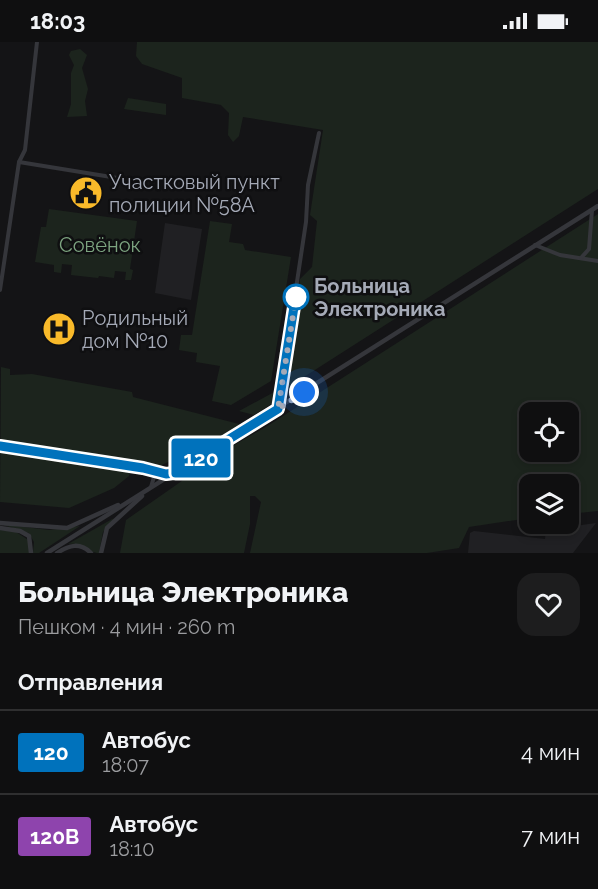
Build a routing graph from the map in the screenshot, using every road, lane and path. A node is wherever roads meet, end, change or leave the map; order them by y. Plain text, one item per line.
1 (37, 42) edge
2 (319, 134) dead end
3 (19, 162) junction
4 (142, 182) dead end
5 (598, 206) edge
6 (592, 210) junction
7 (535, 245) junction
8 (581, 258) junction
9 (598, 261) edge
10 (0, 290) edge
11 (278, 409) junction
12 (0, 446) edge
13 (150, 470) junction
14 (174, 473) junction
15 (151, 488) junction
16 (142, 494) junction
17 (0, 525) edge
18 (31, 553) edge
19 (47, 553) edge
20 (57, 553) edge
21 (91, 553) edge
22 (101, 553) edge

1 - 3 street
2 - 11 street
3 - 4 street
3 - 10 street
5 - 6 street
6 - 7 street
6 - 8 street
7 - 8 street
7 - 11 street
8 - 9 street
11 - 14 street
12 - 13 street
13 - 14 street
13 - 15 street
14 - 15 street
15 - 16 street
15 - 22 street
16 - 17 street
16 - 19 street
17 - 18 street
20 - 21 street

